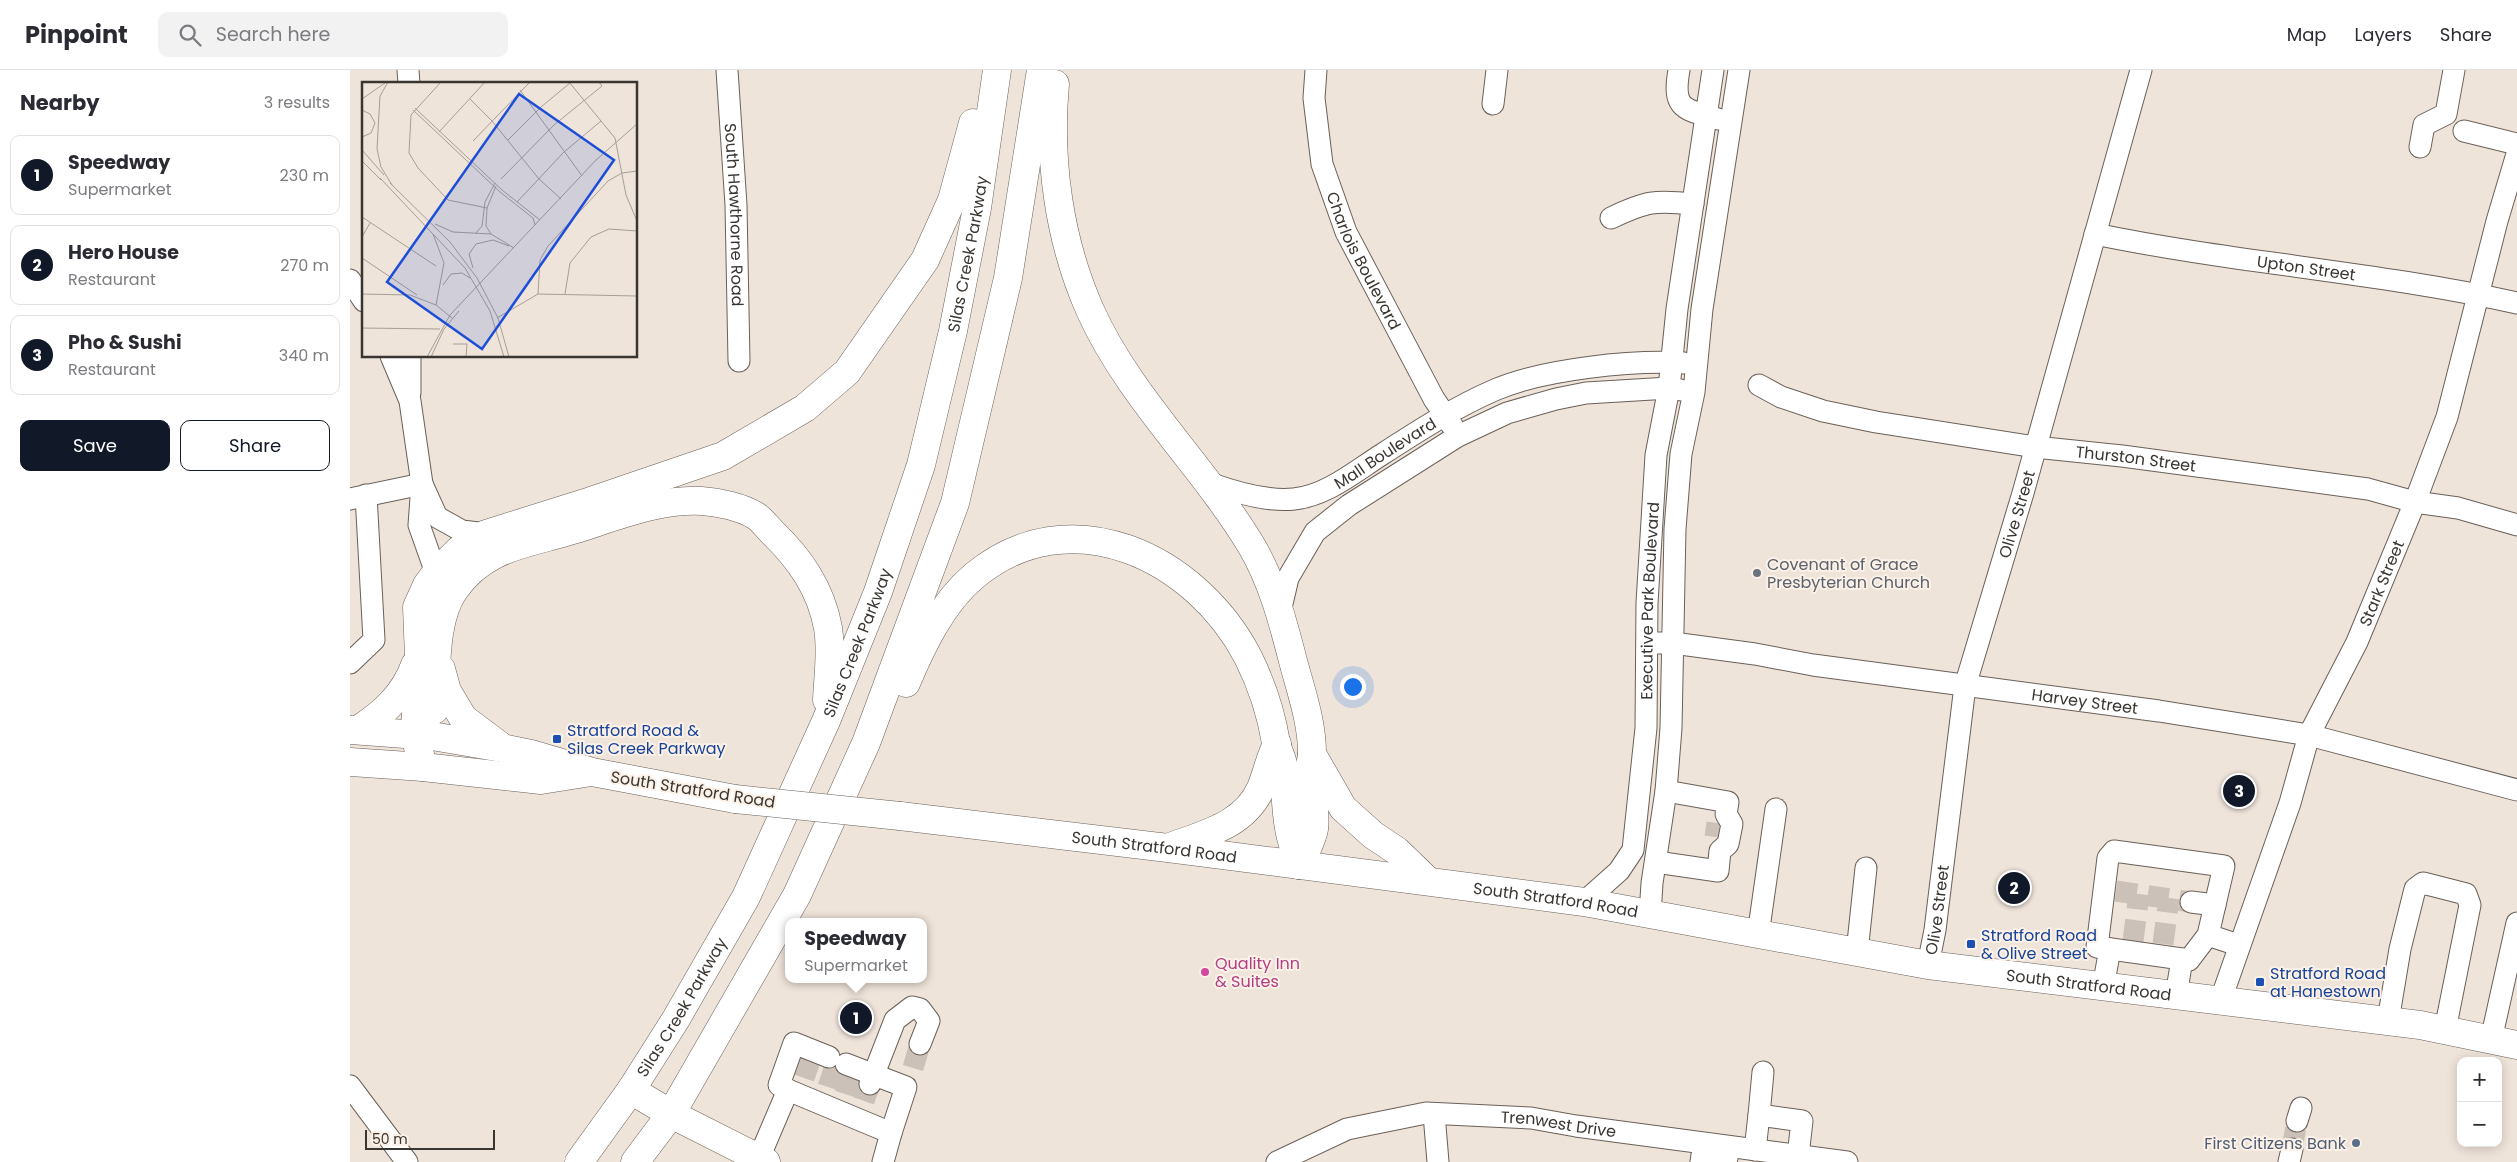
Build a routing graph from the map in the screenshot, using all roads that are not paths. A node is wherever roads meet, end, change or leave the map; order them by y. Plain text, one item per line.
1 (727, 70) edge
2 (983, 70) edge
3 (997, 70) edge
4 (1042, 70) edge
5 (1057, 70) edge
6 (1316, 70) edge
7 (1497, 70) edge
8 (1679, 70) edge
9 (1713, 70) edge
10 (1739, 70) edge
11 (2141, 70) edge
12 (2454, 70) edge
13 (1493, 104) dead end
14 (1706, 116) junction
15 (1731, 123) junction
16 (2464, 130) dead end
17 (2517, 144) edge
18 (2420, 147) dead end
19 (2517, 154) edge
20 (1693, 204) junction
21 (1612, 218) dead end
22 (2095, 234) junction
23 (1682, 279) junction
24 (350, 280) edge
25 (1706, 283) junction
26 (2477, 294) junction
27 (362, 298) edge
28 (2517, 303) edge
29 (392, 358) edge
30 (410, 358) edge
31 (739, 360) dead end
32 (1671, 363) junction
33 (1696, 364) junction
34 (1554, 374) junction
35 (1759, 386) dead end
36 (1669, 388) junction
37 (1694, 392) junction
38 (1556, 399) junction
39 (410, 401) junction
40 (1445, 416) junction
41 (1458, 436) junction
42 (2035, 447) junction
43 (422, 484) junction
44 (1209, 484) junction
45 (358, 497) edge
46 (2415, 502) junction
47 (2517, 525) edge
48 (486, 534) junction
49 (436, 573) junction
50 (1280, 612) junction
51 (1674, 642) junction
52 (1648, 643) junction
53 (428, 658) junction
54 (350, 663) edge
55 (1965, 686) junction
56 (826, 721) junction
57 (354, 730) edge
58 (423, 735) junction
59 (2309, 735) junction
60 (866, 743) junction
61 (1276, 744) junction
62 (502, 748) junction
63 (1312, 754) junction
64 (350, 762) edge
65 (423, 767) junction
66 (592, 772) junction
67 (2517, 790) edge
68 (1666, 791) junction
69 (1776, 810) dead end
70 (1168, 848) junction
71 (1656, 862) junction
72 (1299, 865) junction
73 (1866, 868) dead end
74 (1428, 881) junction
75 (1584, 902) junction
76 (2191, 902) tunnel mouth
77 (2215, 905) junction
78 (1650, 916) junction
79 (2517, 923) edge
80 (1758, 935) junction
81 (2208, 935) junction
82 (2238, 945) junction
83 (2110, 949) junction
84 (1857, 952) junction
85 (2168, 953) junction
86 (1928, 965) junction
87 (2103, 987) junction
88 (2176, 996) junction
89 (2220, 1002) junction
90 (2388, 1021) junction
91 (2445, 1030) junction
92 (2504, 1042) edge
93 (920, 1044) tunnel mouth
94 (1764, 1072) dead end
95 (835, 1083) junction
96 (350, 1086) edge
97 (631, 1090) junction
98 (670, 1114) junction
99 (1434, 1114) junction
100 (1759, 1115) junction
101 (891, 1133) junction
102 (1702, 1153) edge
103 (1756, 1156) edge
104 (1798, 1156) junction
105 (762, 1160) edge
106 (407, 1162) edge
107 (579, 1162) edge
108 (635, 1162) edge
109 (883, 1162) edge
110 (1277, 1162) edge
111 (1438, 1162) edge
112 (1847, 1162) edge

1 - 31 street, South Hawthorne Road
2 - 48 main road
3 - 56 main road, Silas Creek Parkway
4 - 60 main road
5 - 44 main road
6 - 40 street, Charlois Boulevard
7 - 13 street
8 - 14 street
9 - 14 street, Executive Park Boulevard
10 - 15 street, Executive Park Boulevard
11 - 22 street, Olive Street
12 - 18 street
14 - 15 street
14 - 20 street, Executive Park Boulevard
15 - 25 street, Executive Park Boulevard
16 - 17 street
19 - 26 street, Stark Street
20 - 21 street
20 - 23 street, Executive Park Boulevard
22 - 26 street, Upton Street
22 - 42 street, Olive Street
23 - 25 street
23 - 32 street, Executive Park Boulevard
24 - 27 street
25 - 33 street, Executive Park Boulevard
26 - 28 street, Upton Street
26 - 46 street, Stark Street
29 - 39 street
30 - 39 street
32 - 33 street, Mall Boulevard
32 - 34 street, Mall Boulevard
32 - 36 street, Executive Park Boulevard
33 - 37 street, Executive Park Boulevard
34 - 38 street
34 - 40 street, Mall Boulevard
35 - 42 street, Thurston Street
36 - 37 street, Mall Boulevard
36 - 38 street, Mall Boulevard
36 - 52 street, Executive Park Boulevard
37 - 51 street, Executive Park Boulevard
38 - 41 street, Mall Boulevard
39 - 43 street
40 - 41 street, Charlois Boulevard
40 - 44 street, Mall Boulevard
41 - 50 street, Mall Boulevard
42 - 46 street, Thurston Street
42 - 55 street, Olive Street
43 - 45 street
43 - 48 street
43 - 49 street
44 - 50 main road
45 - 54 street
46 - 47 street, Thurston Street
46 - 59 street, Stark Street
48 - 49 main road
49 - 53 main road
50 - 63 main road
51 - 52 street, Harvey Street
51 - 55 street, Harvey Street
51 - 68 street, Executive Park Boulevard
52 - 75 street, Executive Park Boulevard
53 - 56 main road
53 - 57 main road
53 - 58 main road
53 - 62 main road
55 - 59 street, Harvey Street
55 - 86 street, Olive Street
56 - 97 main road, Silas Creek Parkway
57 - 58 main road, South Stratford Road
58 - 62 main road, South Stratford Road
58 - 65 main road
59 - 67 street, Harvey Street
59 - 82 street, Stark Street
60 - 61 main road
60 - 98 main road
61 - 70 main road
61 - 72 main road
62 - 66 main road, South Stratford Road
63 - 72 main road
63 - 74 main road
64 - 65 main road, South Stratford Road
65 - 66 main road, South Stratford Road
66 - 70 main road, South Stratford Road, bridge
68 - 71 street, Executive Park Boulevard
68 - 71 street
69 - 80 street
70 - 72 main road, South Stratford Road
71 - 78 street, Executive Park Boulevard
72 - 74 main road, South Stratford Road
73 - 84 street
74 - 75 main road, South Stratford Road
75 - 78 main road, South Stratford Road
76 - 77 street
77 - 81 street
77 - 83 street
78 - 80 main road, South Stratford Road
79 - 92 street
80 - 84 main road, South Stratford Road
81 - 82 street
81 - 85 street
82 - 89 street, Stark Street
83 - 85 street
83 - 87 street
84 - 86 main road, South Stratford Road
85 - 88 street
86 - 87 main road, South Stratford Road
87 - 88 main road, South Stratford Road
88 - 89 main road, South Stratford Road
89 - 90 main road, South Stratford Road
90 - 91 main road, South Stratford Road
90 - 91 street
91 - 92 main road, South Stratford Road
93 - 95 street
94 - 100 street
95 - 101 street
95 - 101 street
95 - 105 street
96 - 106 street
97 - 98 main road
97 - 107 main road, Silas Creek Parkway
98 - 105 main road
98 - 108 main road
99 - 102 street, Trenwest Drive
99 - 110 street, Trenwest Drive
99 - 111 street
100 - 103 street
100 - 104 street
101 - 109 street
102 - 103 street, Trenwest Drive
103 - 104 street, Trenwest Drive
104 - 112 street, Trenwest Drive

